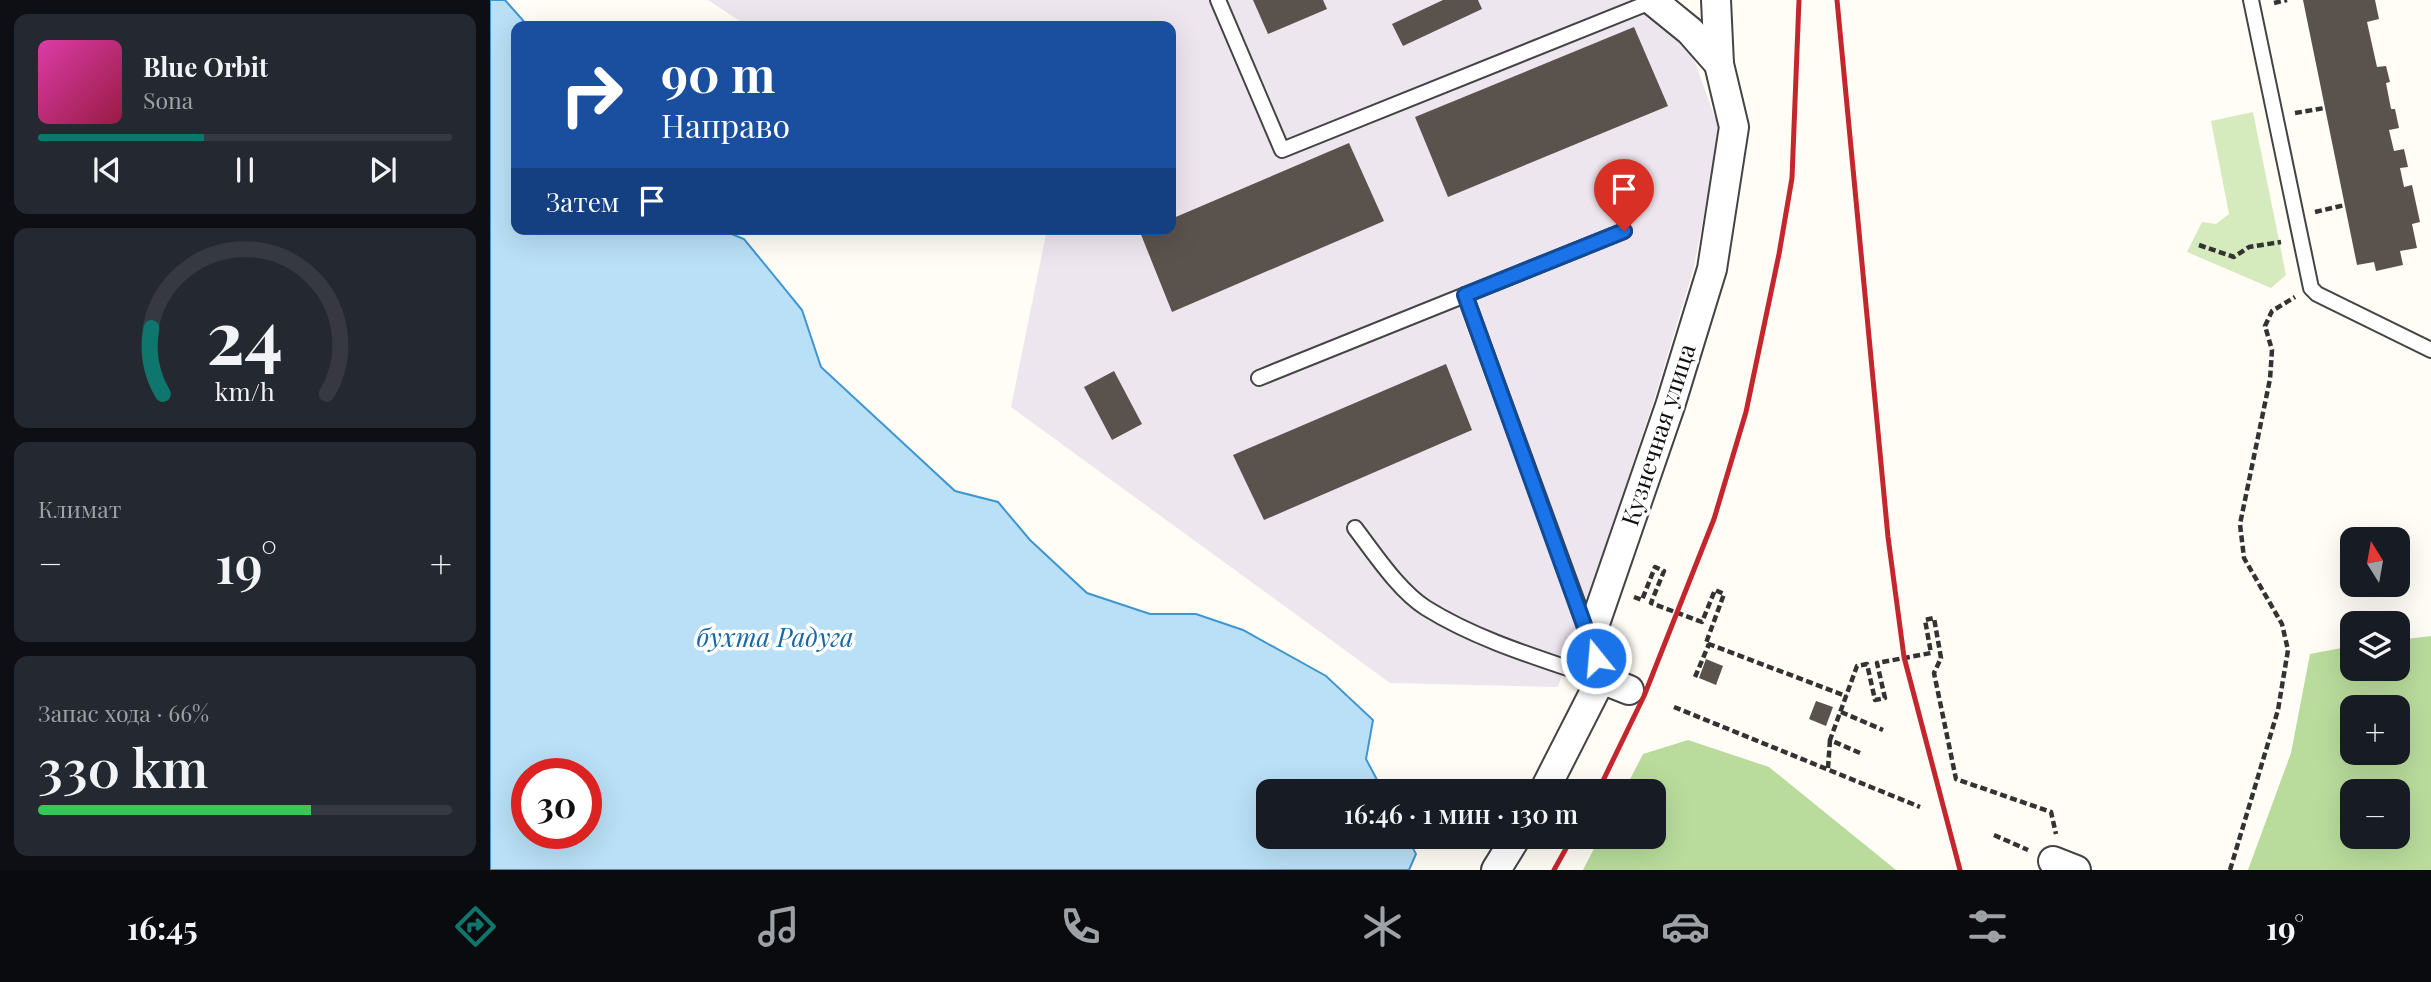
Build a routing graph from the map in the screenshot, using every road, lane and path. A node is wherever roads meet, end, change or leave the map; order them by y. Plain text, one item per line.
1 (1217, 0) edge
2 (1716, 0) edge
3 (2251, 0) edge
4 (2287, 0) edge
5 (1653, 1) edge
6 (2271, 2) edge
7 (2274, 16) dead end
8 (1720, 64) junction
9 (2292, 101) dead end
10 (2325, 108) dead end
11 (2294, 114) junction
12 (2297, 126) dead end
13 (2312, 199) dead end
14 (2345, 205) dead end
15 (2315, 212) junction
16 (1624, 231) dead end
17 (2301, 238) junction
18 (2199, 245) dead end
19 (2311, 288) junction
20 (1465, 295) junction
21 (2431, 350) edge
22 (1259, 378) dead end
23 (1355, 528) dead end
24 (1607, 587) junction
25 (1590, 638) junction
26 (1709, 644) junction
27 (1695, 677) dead end
28 (1601, 679) junction
29 (1629, 690) dead end
30 (1846, 696) junction
31 (1674, 707) dead end
32 (1841, 712) junction
33 (1883, 730) dead end
34 (1830, 740) junction
35 (1860, 753) dead end
36 (1828, 768) junction
37 (1551, 779) edge
38 (1920, 807) dead end
39 (1994, 835) dead end
40 (1509, 849) edge
41 (2062, 856) edge
42 (1496, 870) edge
43 (2230, 870) edge

1 - 5 lane
2 - 8 street, Кузнечная улица
3 - 17 lane
4 - 6 path
5 - 8 street, Кузнечная улица
6 - 7 path
8 - 24 street, Кузнечная улица
9 - 11 path
10 - 11 path
11 - 12 path
13 - 15 path
14 - 15 path
15 - 17 path
16 - 20 lane
17 - 18 path
17 - 19 lane
19 - 21 lane
19 - 43 path
20 - 22 lane
20 - 25 lane
23 - 28 lane
24 - 25 street, Кузнечная улица
24 - 26 path
25 - 28 street
26 - 27 path
26 - 30 path
28 - 29 street
28 - 37 street
30 - 32 path
30 - 41 path
31 - 36 path
32 - 33 path
32 - 34 path
34 - 35 path
34 - 36 path
36 - 38 path
39 - 41 path
40 - 42 street

